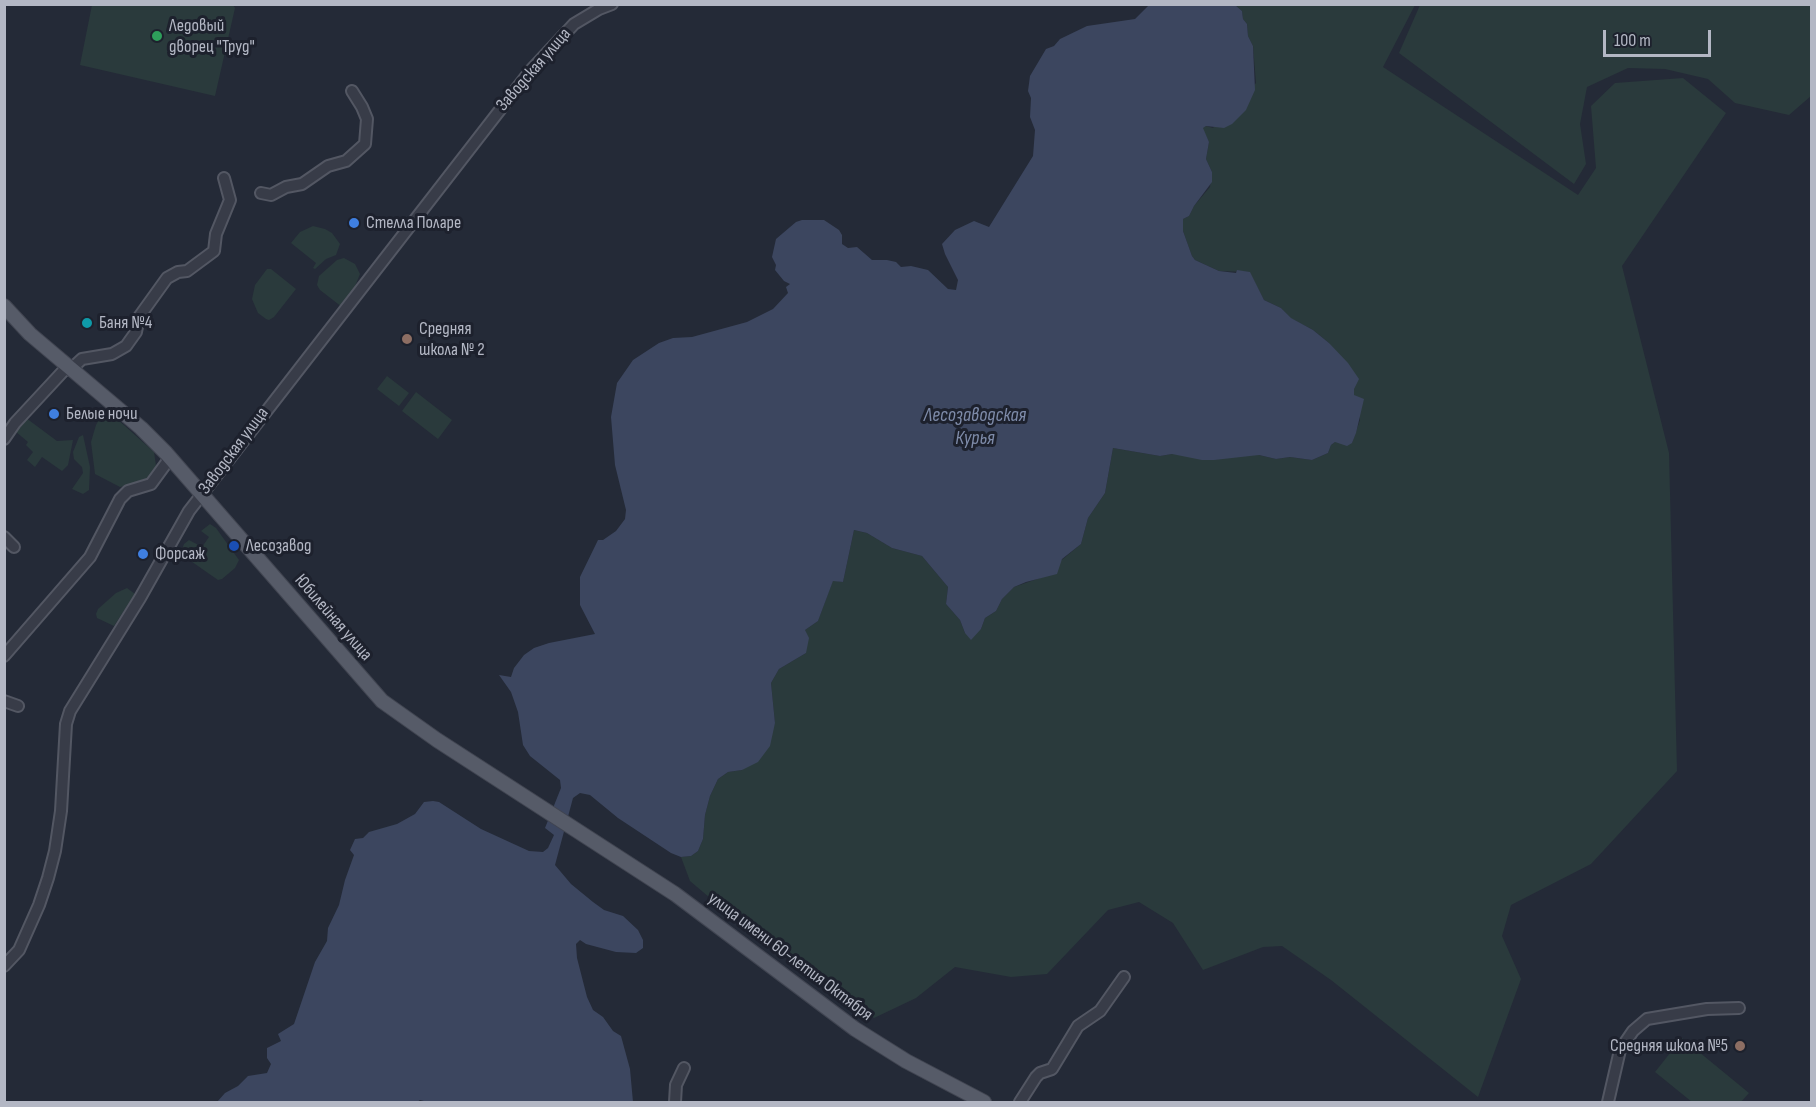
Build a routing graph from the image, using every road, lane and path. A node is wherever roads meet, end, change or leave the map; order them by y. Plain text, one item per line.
1 (612, 4) edge
2 (601, 7) edge
3 (352, 92) dead end
4 (224, 177) dead end
5 (261, 193) dead end
6 (4, 306) edge
7 (69, 368) junction
8 (4, 439) edge
9 (170, 458) junction
10 (202, 494) junction
11 (4, 537) edge
12 (14, 547) dead end
13 (4, 656) edge
14 (4, 701) edge
15 (18, 706) dead end
16 (580, 831) joint
17 (4, 966) edge
18 (1124, 977) dead end
19 (1739, 1008) dead end
20 (684, 1068) dead end
21 (675, 1102) edge
22 (984, 1102) edge
23 (1020, 1102) edge
24 (1608, 1102) edge

1 - 2 street, Заводская улица
2 - 10 street, Заводская улица
3 - 5 street
4 - 7 street
6 - 7 main road, Юбилейная улица
7 - 8 street
7 - 9 main road, Юбилейная улица
9 - 10 main road, Юбилейная улица
9 - 13 street
10 - 16 main road, Юбилейная улица
10 - 17 street, Заводская улица
11 - 12 street
14 - 15 street
16 - 22 main road, улица имени 60-летия Октября
18 - 23 street
19 - 24 street
20 - 21 street

